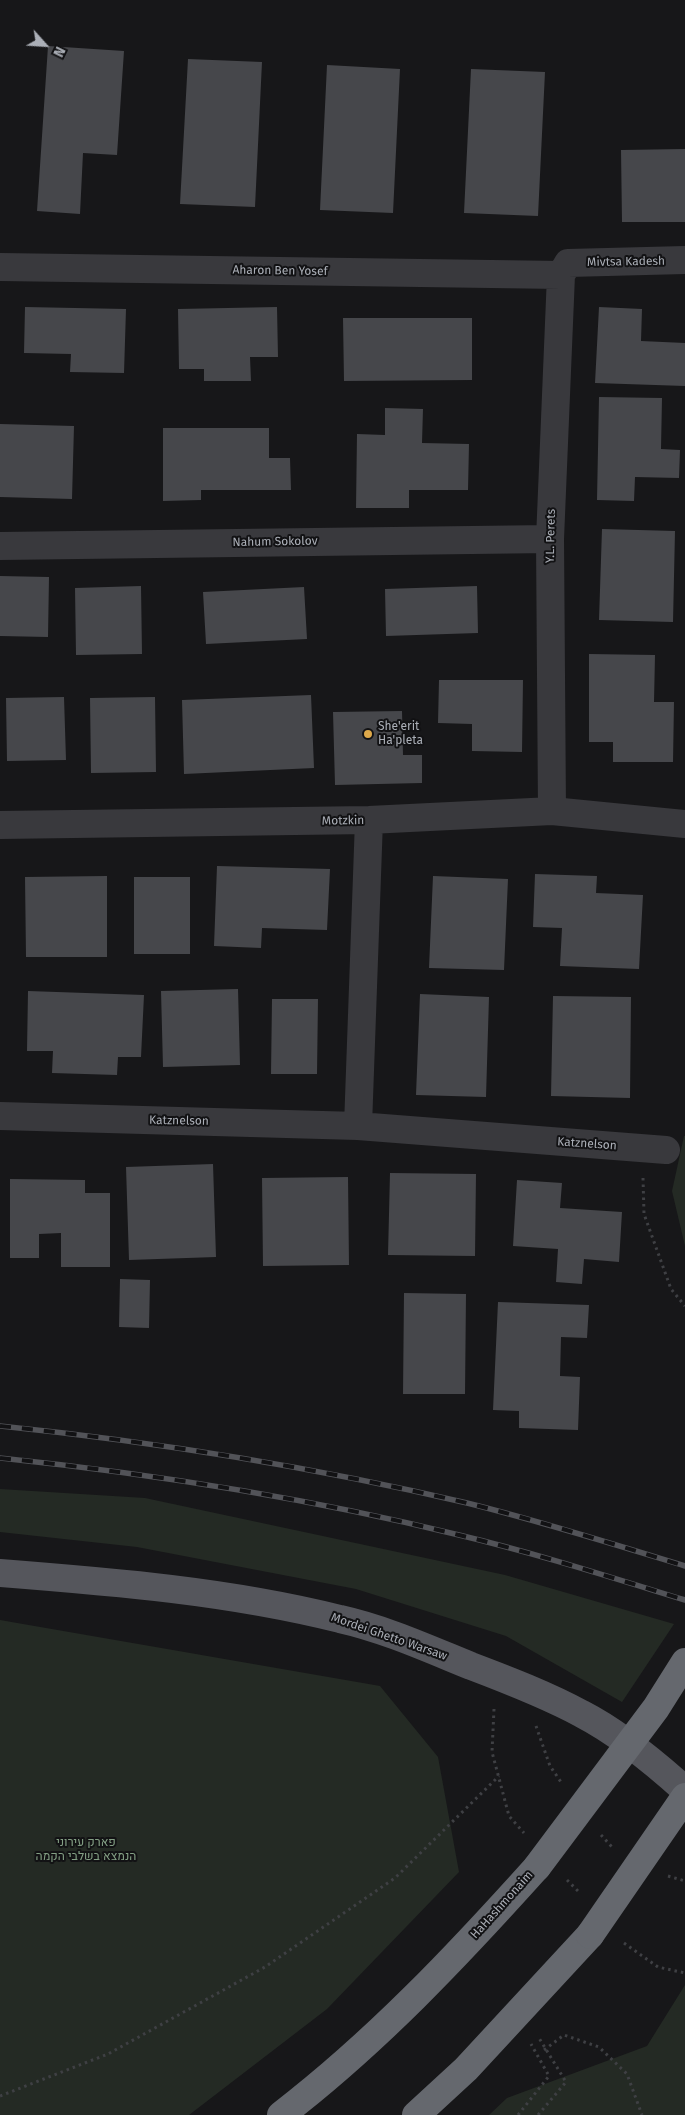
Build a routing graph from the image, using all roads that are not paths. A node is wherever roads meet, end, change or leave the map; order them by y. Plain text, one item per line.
1 (685, 260) edge
2 (0, 268) edge
3 (564, 269) junction
4 (550, 539) junction
5 (0, 546) edge
6 (552, 811) junction
7 (369, 820) junction
8 (685, 824) edge
9 (0, 825) edge
10 (0, 1116) edge
11 (358, 1126) junction
12 (654, 1149) road end
13 (0, 1573) edge
14 (685, 1662) edge
15 (685, 1790) edge
16 (685, 1797) edge
17 (282, 2115) edge
18 (416, 2115) edge

1 - 3 street, Mivtsa Kadesh
2 - 3 street, Aharon Ben Yosef
3 - 4 street, Y.L. Perets
4 - 5 street, Nahum Sokolov
4 - 6 street, Y.L. Perets
6 - 7 street, Motzkin
6 - 8 street, Motzkin
7 - 9 street, Motzkin
7 - 11 street
10 - 11 street, Katznelson
11 - 12 street, Katznelson
13 - 15 main road, Mordei Ghetto Warsaw
14 - 17 highway, HaHashmonaim, bridge
16 - 18 highway, bridge

